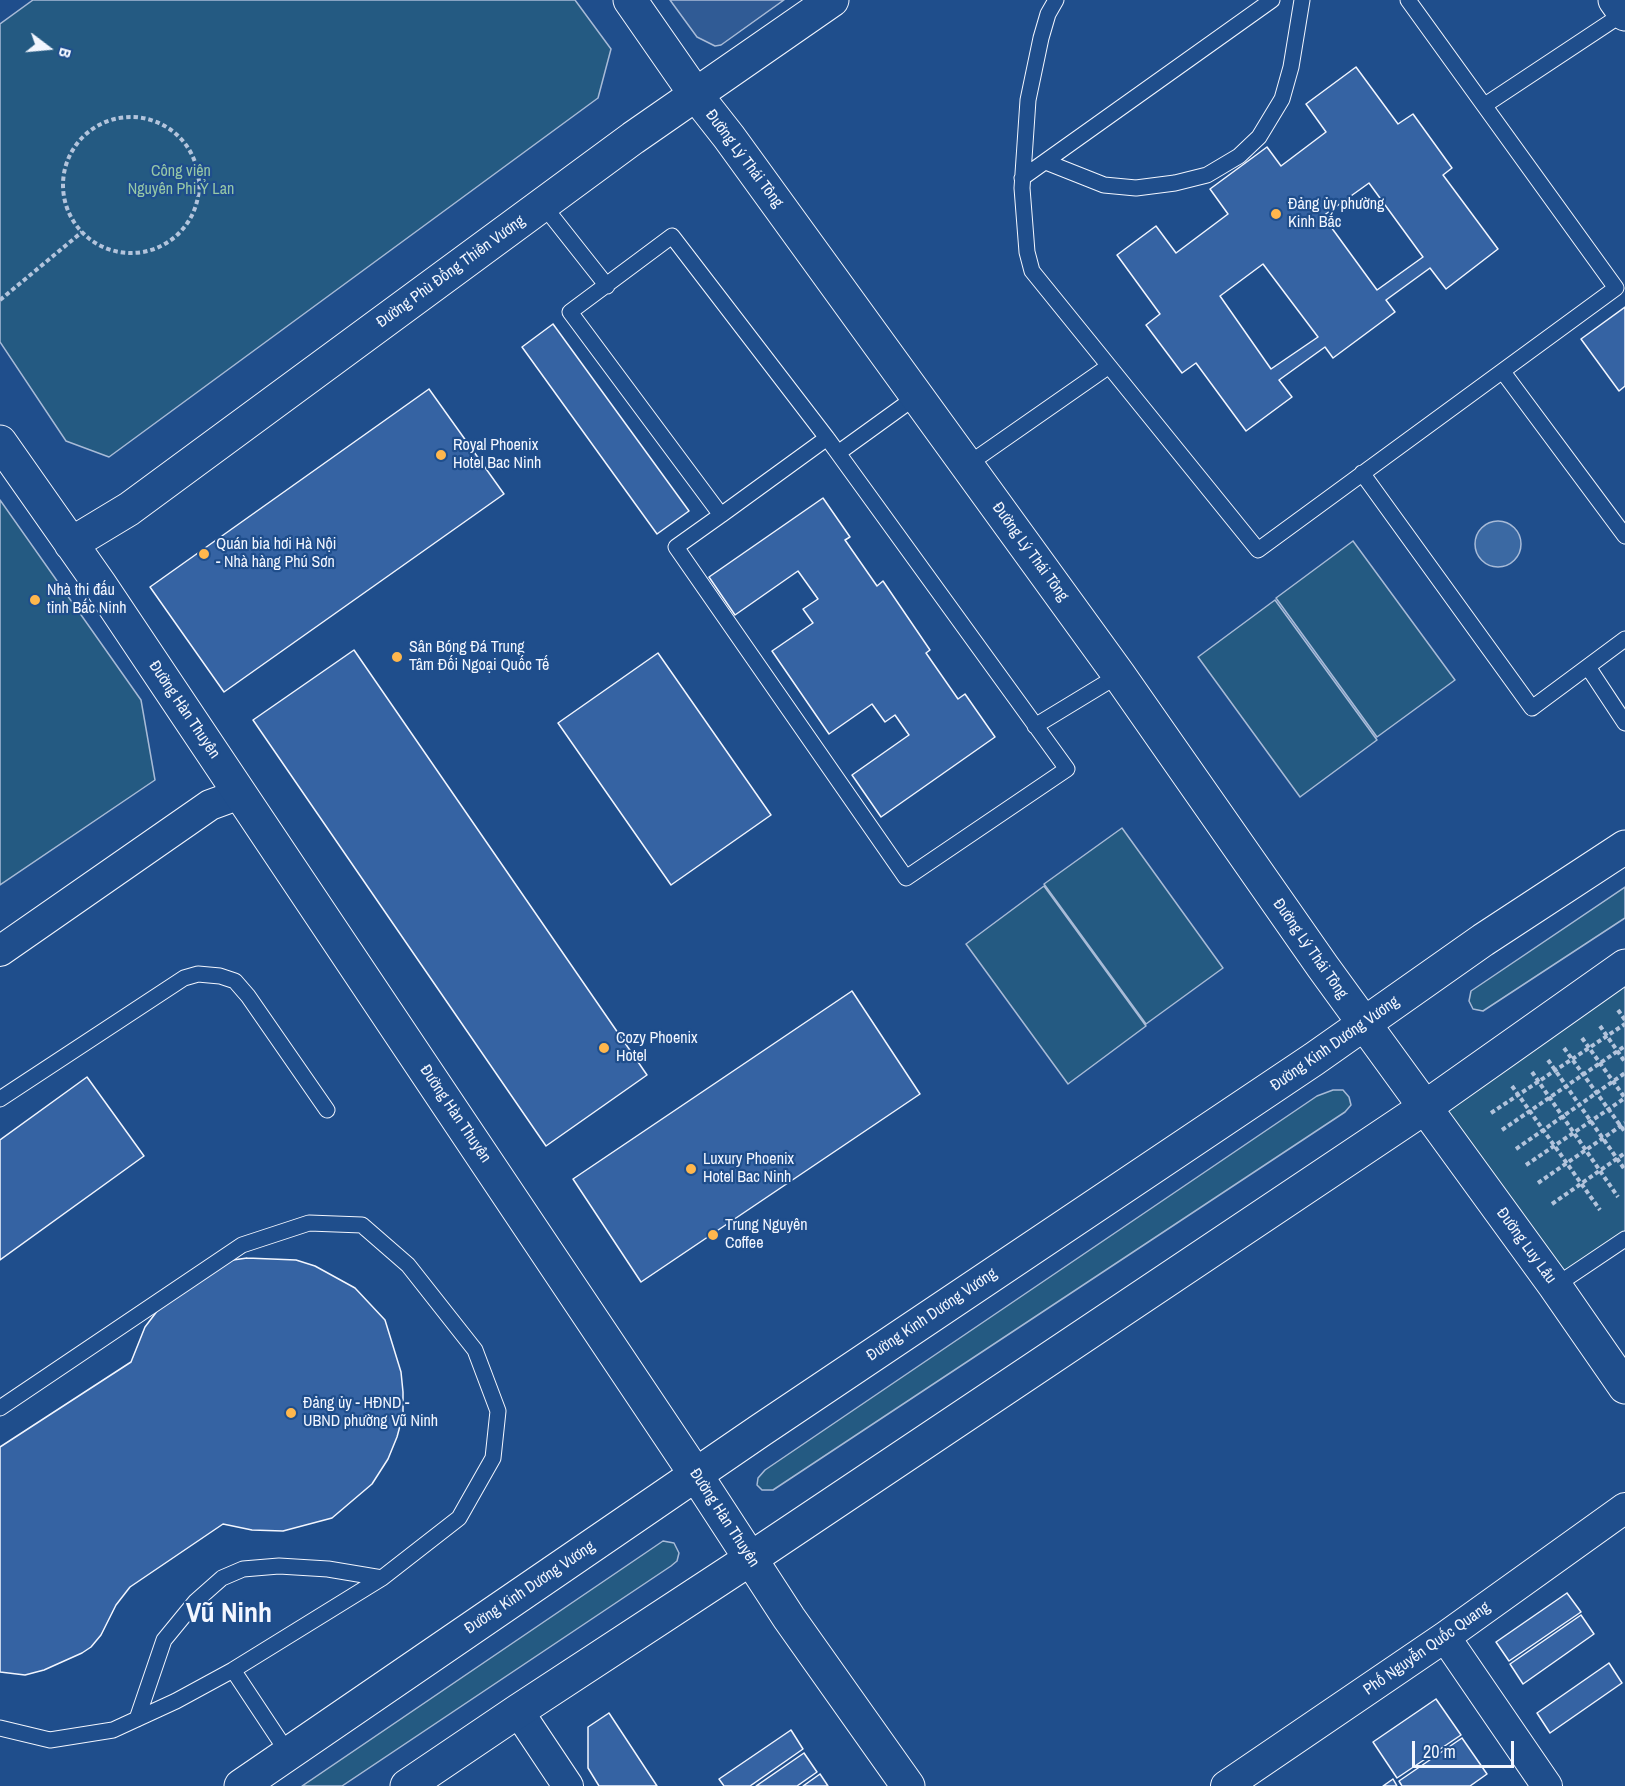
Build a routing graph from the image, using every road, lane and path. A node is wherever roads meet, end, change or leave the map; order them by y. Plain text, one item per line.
1 (630, 0) edge
2 (832, 0) edge
3 (1056, 0) edge
4 (1272, 0) edge
5 (1302, 0) edge
6 (1408, 0) edge
7 (1621, 9) edge
8 (696, 95) junction
9 (1485, 105) junction
10 (1046, 162) junction
11 (1022, 178) junction
12 (543, 205) junction
13 (82, 232) junction
14 (607, 286) junction
15 (0, 300) edge
16 (1109, 366) junction
17 (1503, 372) junction
18 (917, 396) junction
19 (827, 438) junction
20 (0, 442) edge
21 (838, 453) junction
22 (967, 465) junction
23 (1362, 473) junction
24 (721, 515) junction
25 (1625, 536) edge
26 (71, 544) junction
27 (1625, 639) edge
28 (1588, 667) junction
29 (1119, 675) junction
30 (1625, 723) edge
31 (1035, 726) junction
32 (240, 794) junction
33 (1625, 847) edge
34 (0, 951) edge
35 (1625, 966) edge
36 (1596, 1021) dead end
37 (1625, 1023) edge
38 (1364, 1024) junction
39 (1578, 1033) dead end
40 (1606, 1036) junction
41 (1561, 1045) dead end
42 (1625, 1046) edge
43 (1589, 1048) junction
44 (1617, 1051) junction
45 (1545, 1056) dead end
46 (1572, 1059) junction
47 (1625, 1062) edge
48 (1600, 1063) junction
49 (1528, 1067) dead end
50 (1555, 1071) junction
51 (1625, 1073) edge
52 (1583, 1075) junction
53 (1508, 1080) dead end
54 (1539, 1082) junction
55 (1613, 1082) junction
56 (1566, 1086) junction
57 (1597, 1093) junction
58 (1518, 1095) junction
59 (1549, 1098) junction
60 (1625, 1098) edge
61 (0, 1099) edge
62 (1580, 1105) junction
63 (1424, 1107) junction
64 (327, 1110) dead end
65 (1608, 1110) junction
66 (1530, 1111) junction
67 (1491, 1113) dead end
68 (1562, 1117) junction
69 (1591, 1122) junction
70 (1623, 1125) edge
71 (1502, 1130) dead end
72 (1543, 1130) junction
73 (1625, 1132) edge
74 (1574, 1133) junction
75 (1603, 1139) junction
76 (1555, 1147) junction
77 (1516, 1149) dead end
78 (1586, 1150) junction
79 (1625, 1154) edge
80 (1617, 1159) junction
81 (1567, 1164) junction
82 (1526, 1165) dead end
83 (1625, 1170) edge
84 (1600, 1171) junction
85 (1538, 1183) dead end
86 (1581, 1184) junction
87 (1618, 1197) dead end
88 (1552, 1204) dead end
89 (1600, 1210) dead end
90 (1625, 1239) edge
91 (1555, 1286) junction
92 (1625, 1387) edge
93 (0, 1408) edge
94 (696, 1474) junction
95 (1625, 1508) edge
96 (750, 1559) junction
97 (382, 1578) junction
98 (1445, 1637) junction
99 (233, 1670) junction
100 (518, 1711) junction
101 (137, 1719) junction
102 (0, 1728) edge
103 (288, 1753) junction
104 (1267, 1775) edge
105 (241, 1786) edge
106 (407, 1786) edge
107 (568, 1786) edge
108 (908, 1786) edge
109 (1226, 1786) edge
110 (1547, 1786) edge

1 - 8 street, Đường Lý Thái Tông
2 - 8 street, Đường Phù Đổng Thiên Vương
3 - 11 lane
4 - 10 lane
5 - 10 lane
6 - 9 lane
7 - 9 lane
8 - 12 street, Đường Phù Đổng Thiên Vương
8 - 18 street, Đường Lý Thái Tông
9 - 17 lane
10 - 11 lane
11 - 16 lane
12 - 14 lane
12 - 26 street, Đường Phù Đổng Thiên Vương
13 - 13 path
13 - 15 path
14 - 19 lane
14 - 24 lane
16 - 22 lane
16 - 23 lane
17 - 23 lane
17 - 25 lane
18 - 21 lane
18 - 22 street, Đường Lý Thái Tông
19 - 21 lane
19 - 24 lane
20 - 26 street, Đường Hàn Thuyên
21 - 31 lane
22 - 29 street, Đường Lý Thái Tông
23 - 28 lane
24 - 31 lane
26 - 32 street, Đường Hàn Thuyên
27 - 28 lane
28 - 30 lane
29 - 31 lane
29 - 38 street, Đường Lý Thái Tông
32 - 34 street
32 - 94 street, Đường Hàn Thuyên
33 - 38 street, Đường Kinh Dương Vương
35 - 63 street
36 - 40 path
37 - 40 path
38 - 63 street, Đường Lý Thái Tông
38 - 94 street, Đường Kinh Dương Vương
39 - 43 path
40 - 43 path
40 - 44 path
41 - 46 path
42 - 44 path
43 - 46 path
43 - 48 path
44 - 47 path
44 - 48 path
45 - 50 path
46 - 50 path
46 - 52 path
48 - 52 path
48 - 55 path
49 - 54 path
50 - 54 path
50 - 56 path
51 - 55 path
52 - 56 path
52 - 57 path
53 - 58 path
54 - 58 path
54 - 59 path
55 - 57 path
55 - 60 path
56 - 59 path
56 - 62 path
57 - 62 path
57 - 65 path
58 - 66 path
58 - 67 path
59 - 66 path
59 - 68 path
60 - 65 path
61 - 64 lane
62 - 68 path
62 - 69 path
63 - 91 street, Đường Luy Lâu
63 - 96 street
65 - 69 path
65 - 70 path
66 - 71 path
66 - 72 path
68 - 72 path
68 - 74 path
69 - 74 path
69 - 75 path
70 - 73 path
70 - 75 path
72 - 76 path
72 - 77 path
74 - 76 path
74 - 78 path
75 - 78 path
75 - 80 path
76 - 81 path
76 - 82 path
78 - 81 path
78 - 84 path
79 - 80 path
80 - 83 path
80 - 84 path
81 - 85 path
81 - 86 path
84 - 86 path
84 - 87 path
86 - 88 path
86 - 89 path
90 - 91 lane
91 - 92 street, Đường Luy Lâu
93 - 97 lane
94 - 96 street, Đường Hàn Thuyên
94 - 103 street, Đường Kinh Dương Vương
95 - 98 street, Phố Nguyễn Quốc Quang
96 - 100 street
96 - 108 street, Đường Hàn Thuyên
97 - 99 lane
97 - 101 lane
98 - 104 street, Phố Nguyễn Quốc Quang
98 - 110 street
99 - 101 lane
99 - 103 lane
100 - 106 street
100 - 107 street
101 - 102 lane
103 - 105 street, Đường Kinh Dương Vương
104 - 109 street, Phố Nguyễn Quốc Quang

